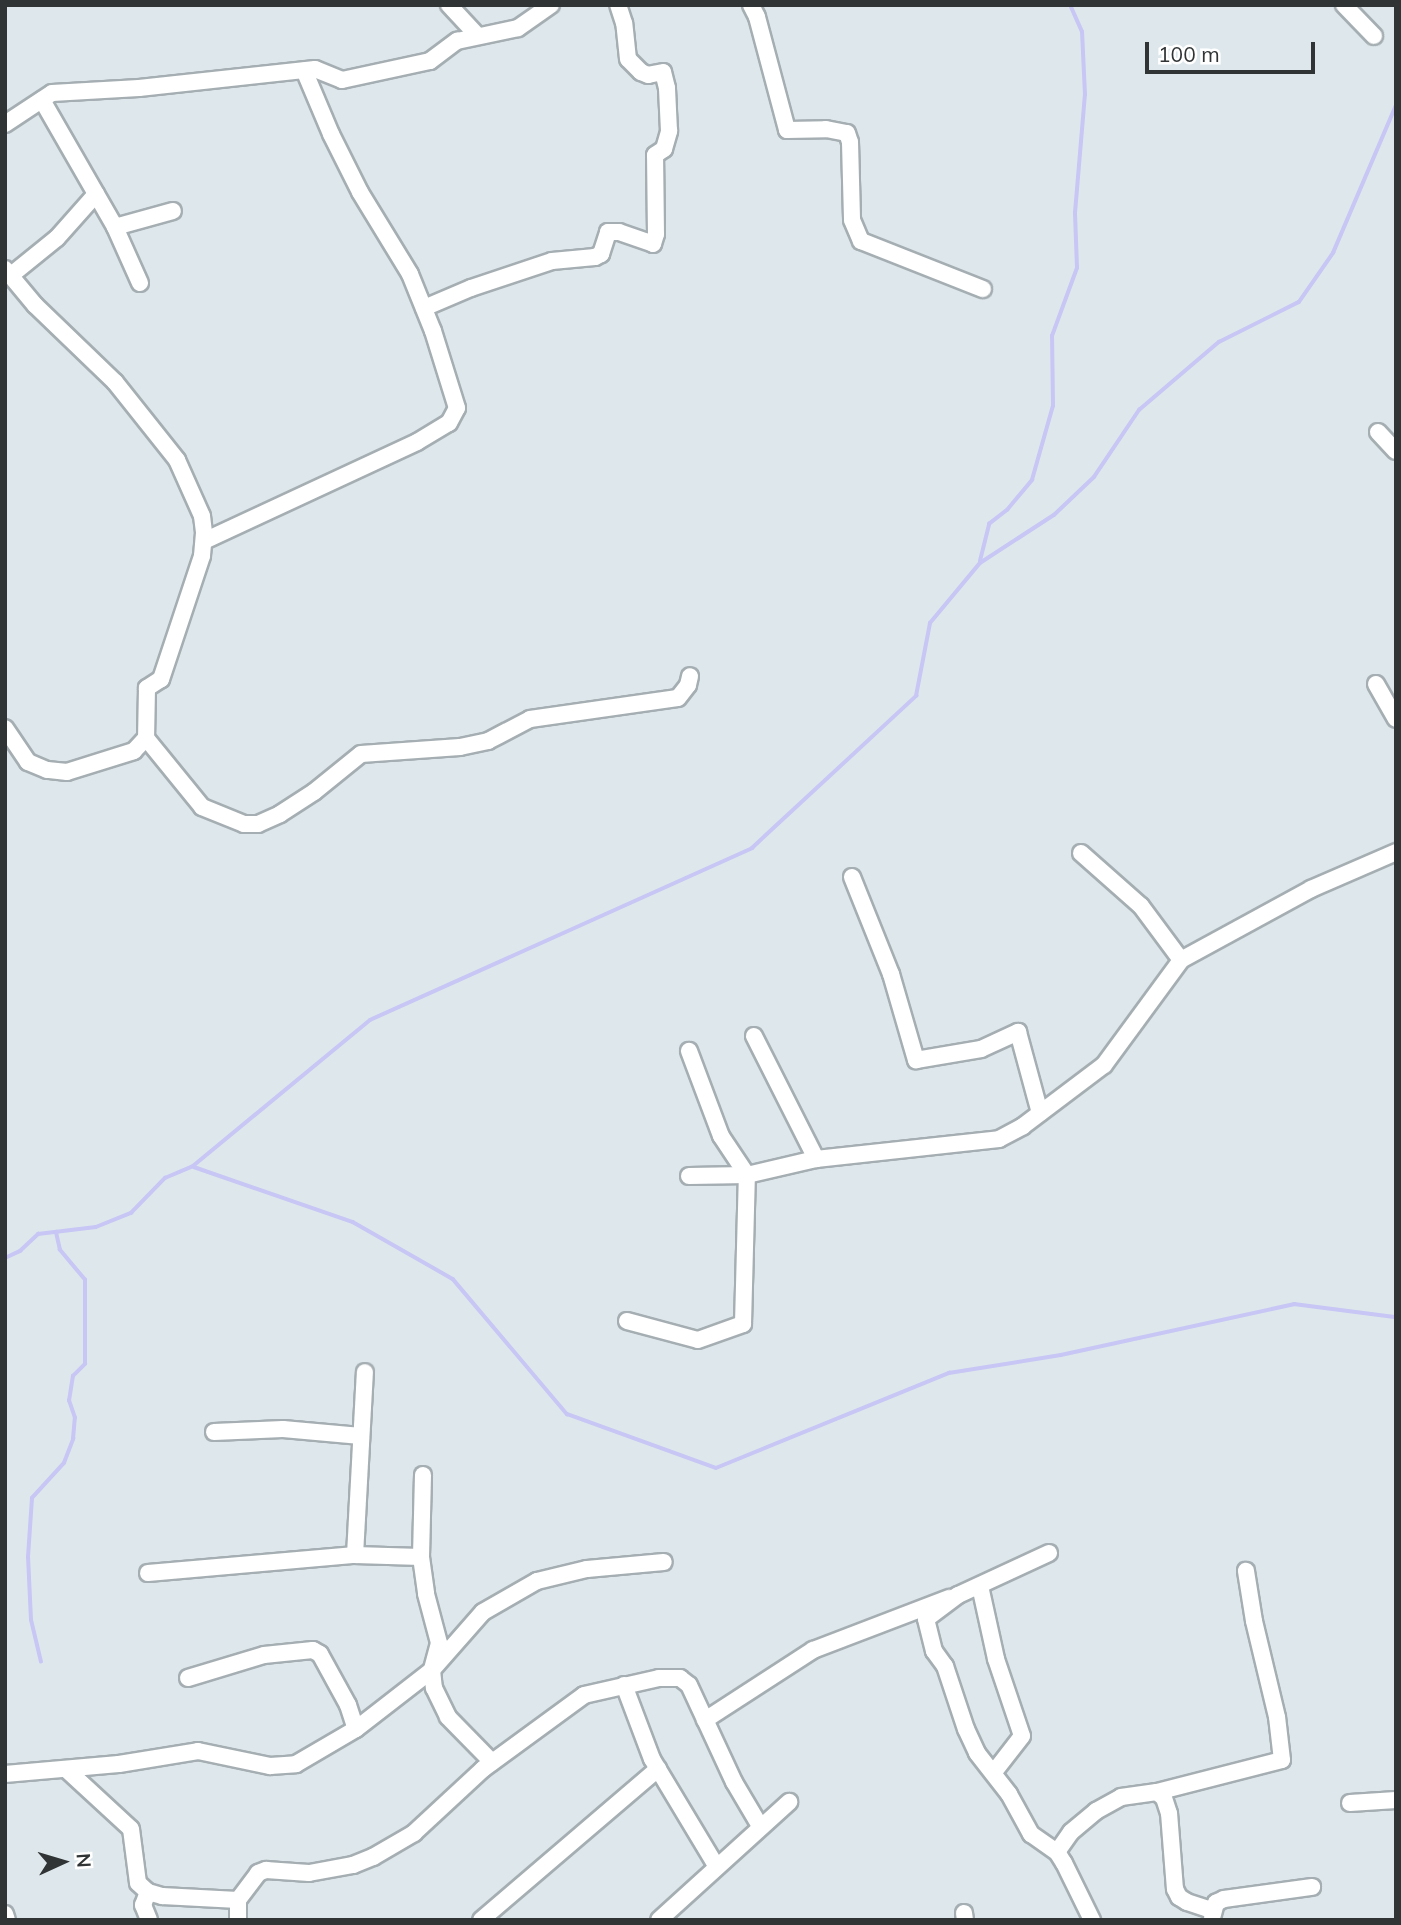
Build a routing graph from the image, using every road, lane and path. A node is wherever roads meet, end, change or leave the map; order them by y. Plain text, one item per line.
1 (449, 5) edge
2 (551, 5) edge
3 (618, 5) edge
4 (751, 5) edge
5 (1344, 5) edge
6 (477, 35) junction
7 (1374, 36) dead end
8 (304, 70) junction
9 (41, 100) junction
10 (5, 124) edge
11 (96, 194) junction
12 (173, 211) dead end
13 (115, 227) junction
14 (7, 272) edge
15 (140, 283) dead end
16 (983, 289) dead end
17 (424, 308) junction
18 (1378, 432) dead end
19 (1396, 451) edge
20 (204, 541) junction
21 (690, 676) dead end
22 (1376, 684) dead end
23 (1396, 719) edge
24 (5, 727) edge
25 (146, 738) junction
26 (1396, 852) edge
27 (1081, 853) dead end
28 (852, 877) dead end
29 (1181, 960) junction
30 (754, 1036) dead end
31 (689, 1051) dead end
32 (1040, 1113) junction
33 (816, 1159) junction
34 (747, 1175) junction
35 (690, 1176) dead end
36 (627, 1321) dead end
37 (365, 1372) dead end
38 (214, 1432) dead end
39 (361, 1436) junction
40 (423, 1475) dead end
41 (1049, 1553) dead end
42 (355, 1555) junction
43 (421, 1557) junction
44 (664, 1562) dead end
45 (1246, 1572) dead end
46 (148, 1573) dead end
47 (980, 1586) junction
48 (958, 1595) junction
49 (432, 1670) junction
50 (188, 1678) dead end
51 (624, 1685) junction
52 (705, 1720) junction
53 (356, 1729) junction
54 (492, 1762) junction
55 (66, 1769) junction
56 (657, 1769) junction
57 (994, 1772) junction
58 (5, 1774) edge
59 (1157, 1792) junction
60 (1396, 1800) edge
61 (789, 1802) dead end
62 (1350, 1803) dead end
63 (760, 1826) junction
64 (1056, 1852) junction
65 (717, 1867) junction
66 (1312, 1887) dead end
67 (148, 1892) junction
68 (238, 1900) junction
69 (5, 1914) edge
70 (1212, 1915) edge
71 (7, 1920) edge
72 (149, 1920) edge
73 (238, 1920) edge
74 (481, 1920) edge
75 (659, 1920) edge
76 (1092, 1920) edge

1 - 6 street
2 - 6 street
3 - 17 street
4 - 16 street
5 - 7 street
6 - 8 street
8 - 9 street
8 - 17 street
9 - 10 street
9 - 11 street
11 - 13 street
11 - 14 street
12 - 13 street
13 - 15 street
14 - 20 street
17 - 20 street
18 - 19 street
20 - 25 street
21 - 25 street
22 - 23 street
24 - 25 street
26 - 29 street
27 - 29 street
28 - 32 street
29 - 32 street
30 - 33 street
31 - 34 street
32 - 33 street
33 - 34 street
34 - 35 street
34 - 36 street
37 - 39 street
38 - 39 street
39 - 42 street
40 - 43 street
41 - 47 street
42 - 43 street
42 - 46 street
43 - 49 street
44 - 49 street
45 - 59 street
47 - 48 street
47 - 57 street
48 - 52 street
48 - 57 street
49 - 53 street
49 - 54 street
50 - 53 street
51 - 52 street
51 - 54 street
51 - 56 street
52 - 63 street
53 - 55 street
54 - 68 street
55 - 58 street
55 - 67 street
56 - 65 street
56 - 74 street
57 - 64 street
59 - 64 street
59 - 70 street
60 - 62 street
61 - 63 street
63 - 65 street
64 - 76 street
65 - 75 street
66 - 70 street
67 - 68 street
67 - 72 street
68 - 73 street
69 - 71 street

